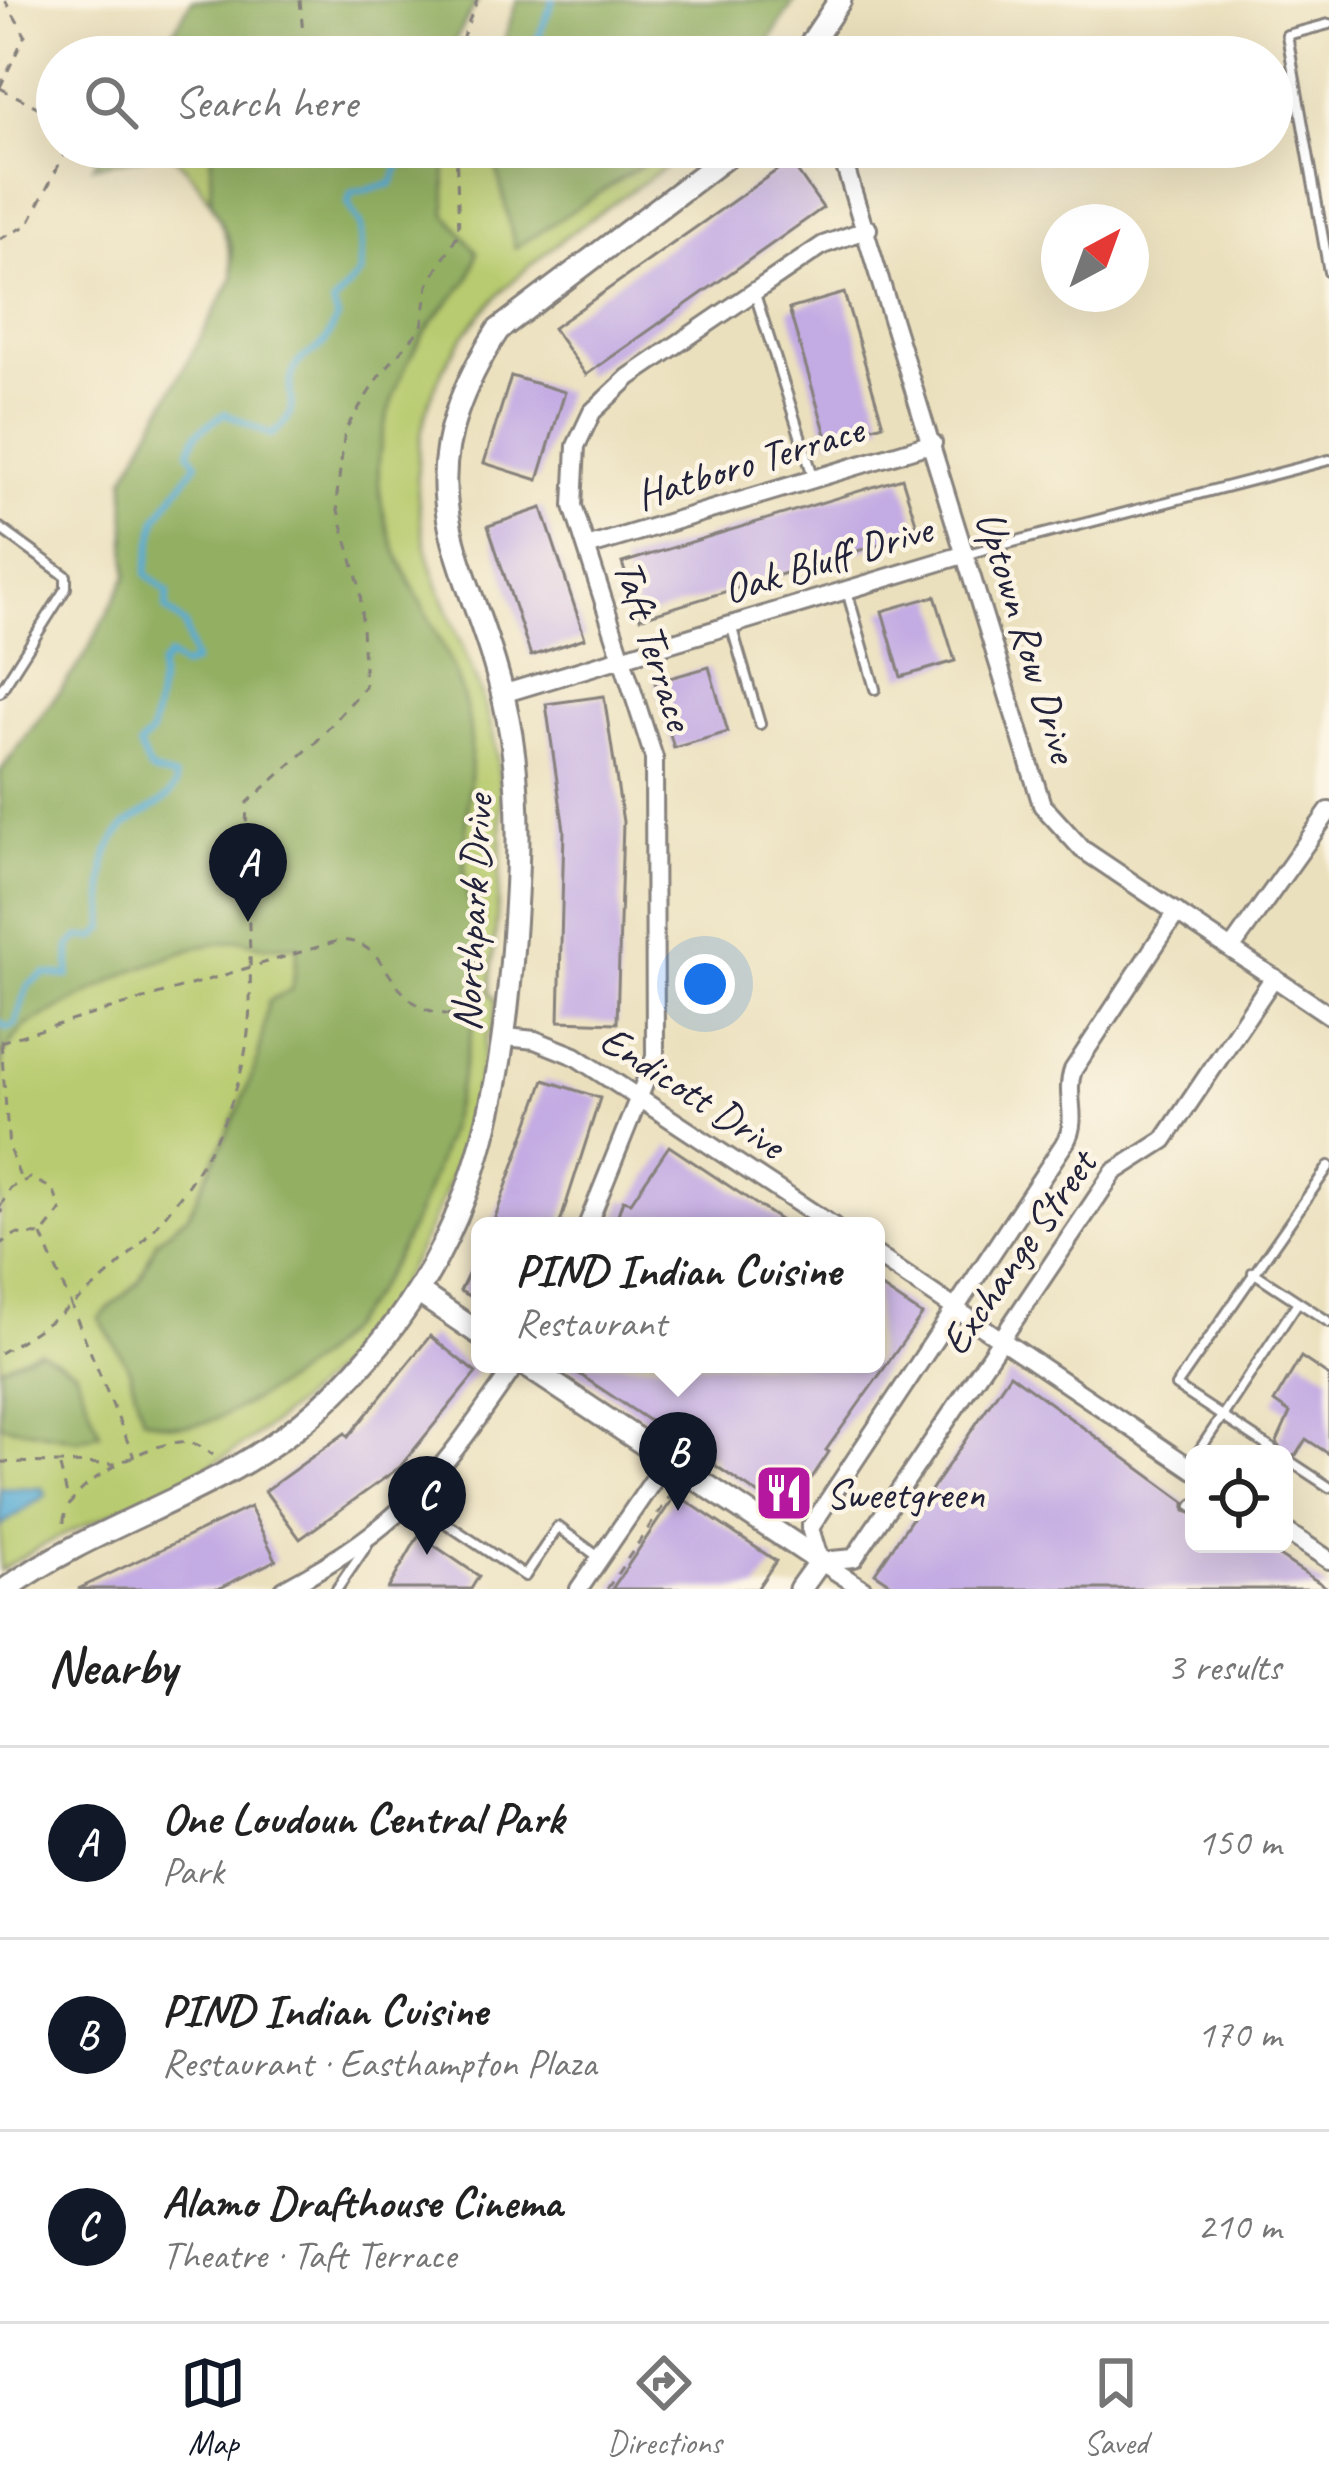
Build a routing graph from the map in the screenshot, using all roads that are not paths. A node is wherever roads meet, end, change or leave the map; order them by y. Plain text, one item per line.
1 (840, 0) edge
2 (1329, 24) edge
3 (817, 36) edge
4 (1287, 36) edge
5 (1293, 69) edge
6 (713, 168) edge
7 (846, 168) edge
8 (868, 229) junction
9 (1329, 272) edge
10 (754, 292) junction
11 (933, 443) junction
12 (1329, 460) edge
13 (814, 479) junction
14 (0, 528) edge
15 (586, 547) junction
16 (966, 554) junction
17 (846, 590) junction
18 (730, 624) junction
19 (622, 656) junction
20 (875, 689) dead end
21 (0, 692) edge
22 (502, 694) junction
23 (760, 724) dead end
24 (1329, 811) edge
25 (1177, 912) junction
26 (1231, 949) junction
27 (1274, 977) junction
28 (1329, 1015) edge
29 (506, 1037) junction
30 (639, 1097) junction
31 (1329, 1166) edge
32 (591, 1217) edge
33 (819, 1217) edge
34 (885, 1261) edge
35 (1253, 1272) junction
36 (418, 1292) junction
37 (1298, 1302) junction
38 (956, 1309) junction
39 (1329, 1322) edge
40 (471, 1328) edge
41 (1004, 1341) junction
42 (513, 1373) edge
43 (534, 1373) edge
44 (1221, 1416) junction
45 (1204, 1445) edge
46 (1266, 1445) edge
47 (1185, 1456) edge
48 (668, 1459) junction
49 (1293, 1463) edge
50 (1329, 1487) edge
51 (414, 1502) junction
52 (1293, 1536) edge
53 (372, 1539) junction
54 (1328, 1557) edge
55 (601, 1558) junction
56 (820, 1561) junction
57 (6, 1589) edge
58 (284, 1589) edge
59 (338, 1589) edge
60 (579, 1589) edge
61 (800, 1589) edge
62 (863, 1589) edge

1 - 3 street
2 - 4 lane
5 - 9 lane
6 - 22 street, Northpark Drive
7 - 8 street, Uptown Row Drive
8 - 10 street, Taft Terrace
8 - 11 street, Uptown Row Drive
10 - 13 lane
10 - 15 street, Taft Terrace
11 - 13 street, Hatboro Terrace
11 - 16 street, Uptown Row Drive
12 - 16 lane
13 - 15 street, Hatboro Terrace
14 - 21 lane
15 - 19 street, Taft Terrace
16 - 17 street, Oak Bluff Drive
16 - 25 street, Uptown Row Drive
17 - 18 street, Oak Bluff Drive
17 - 20 lane
18 - 19 street, Oak Bluff Drive
18 - 23 lane
19 - 22 street, Oak Bluff Drive
19 - 30 street, Taft Terrace
22 - 29 street, Northpark Drive
24 - 26 street
25 - 26 street, Uptown Row Drive
25 - 38 street, Exchange Street
26 - 27 street, Uptown Row Drive
27 - 28 street, Uptown Row Drive
27 - 41 street, Exchange Street
29 - 30 street, Endicott Drive
29 - 36 street, Northpark Drive
30 - 32 street, Taft Terrace
30 - 33 street, Endicott Drive
31 - 35 lane
34 - 38 street
35 - 37 lane
35 - 44 lane
36 - 40 street
36 - 57 street, Northpark Drive
37 - 39 lane
37 - 44 lane
38 - 41 street
38 - 56 street, Exchange Street
41 - 47 street
41 - 56 street, Exchange Street
42 - 51 street
43 - 48 street
44 - 45 lane
44 - 46 lane
48 - 55 street
48 - 56 street
49 - 50 lane
51 - 53 street
51 - 55 lane
52 - 54 street
53 - 58 street
53 - 59 lane
55 - 60 street
56 - 61 street, Exchange Street
56 - 62 street

